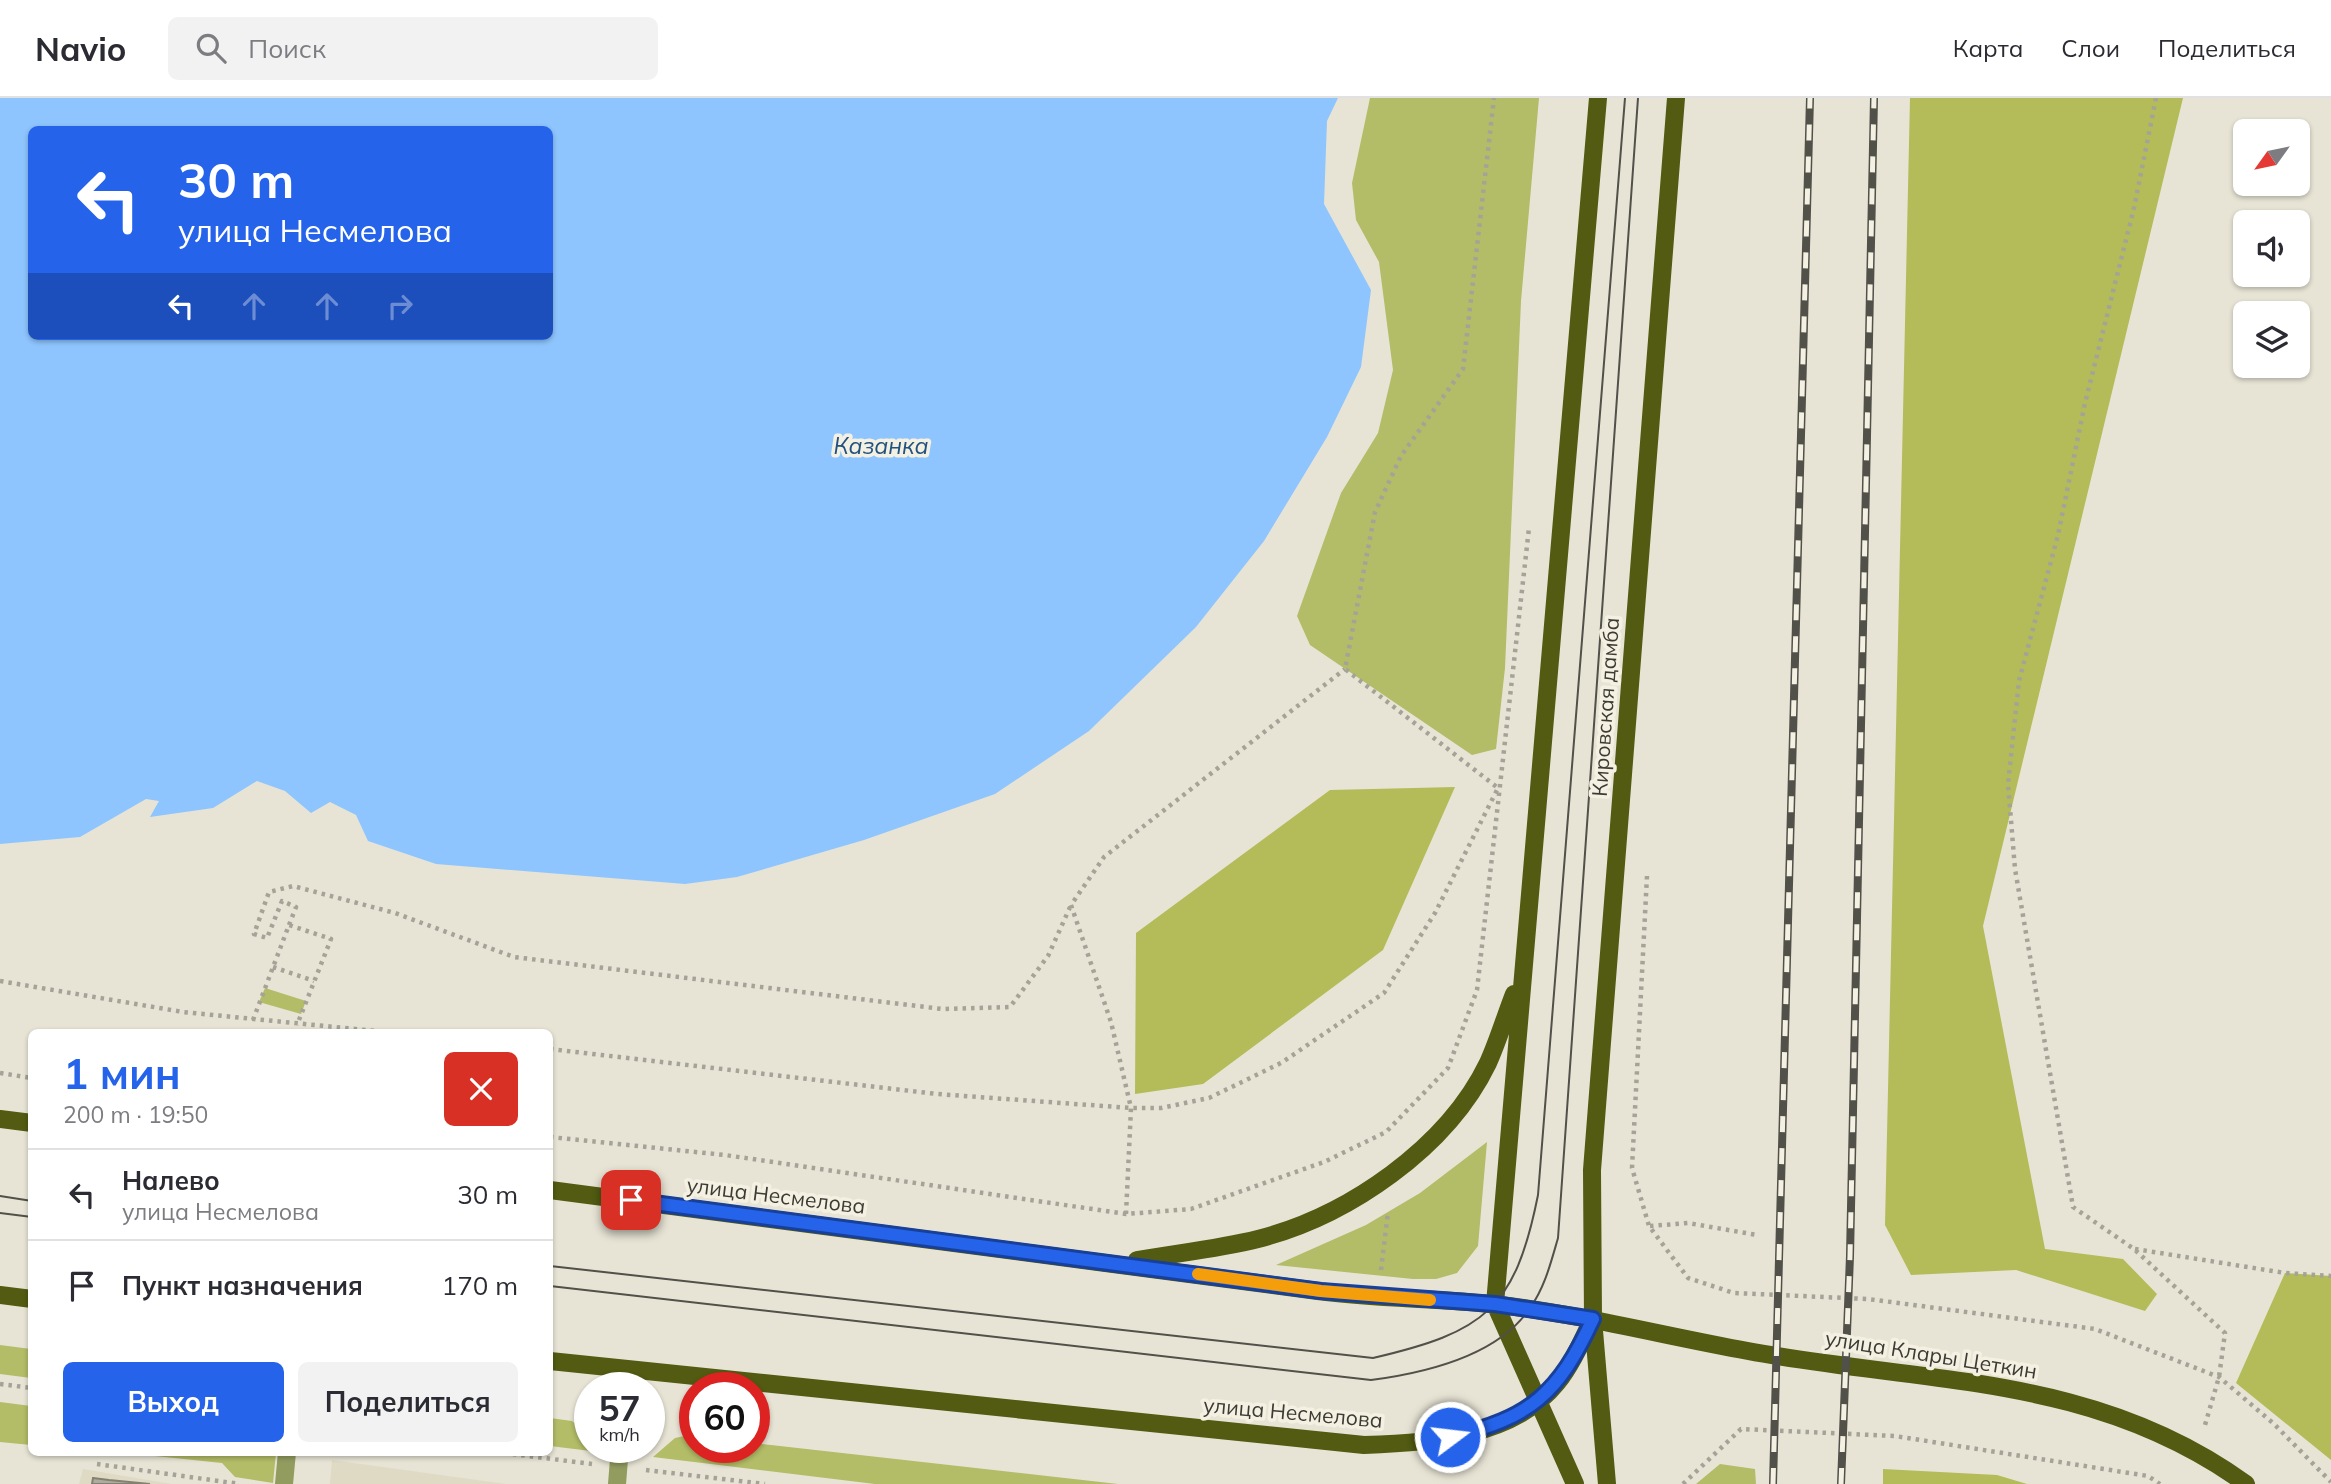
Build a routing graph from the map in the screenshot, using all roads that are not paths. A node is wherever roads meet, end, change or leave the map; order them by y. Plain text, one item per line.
1 (1598, 98) edge
2 (1676, 98) edge
3 (1521, 974) junction
4 (0, 1119) edge
5 (28, 1122) edge
6 (553, 1190) edge
7 (1122, 1263) junction
8 (0, 1295) edge
9 (28, 1298) edge
10 (1495, 1304) junction
11 (1593, 1319) junction
12 (553, 1362) edge
13 (597, 1372) edge
14 (665, 1382) edge
15 (1537, 1402) junction
16 (287, 1456) edge
17 (619, 1463) edge
18 (284, 1484) edge
19 (617, 1484) edge
20 (1576, 1484) edge
21 (1607, 1484) edge
22 (2246, 1484) edge

1 - 3 main road
2 - 11 main road, Кировская дамба
3 - 7 main road, улица Несмелова
3 - 10 main road
4 - 5 main road
6 - 7 main road, улица Несмелова
7 - 10 main road, улица Несмелова
8 - 9 main road
10 - 11 main road, улица Несмелова
10 - 15 main road
11 - 15 main road, улица Несмелова
11 - 21 main road, Кировская дамба
11 - 22 main road, улица Клары Цеткин
12 - 13 main road, улица Несмелова
14 - 15 main road, улица Несмелова
15 - 20 main road
16 - 18 street
17 - 19 street

